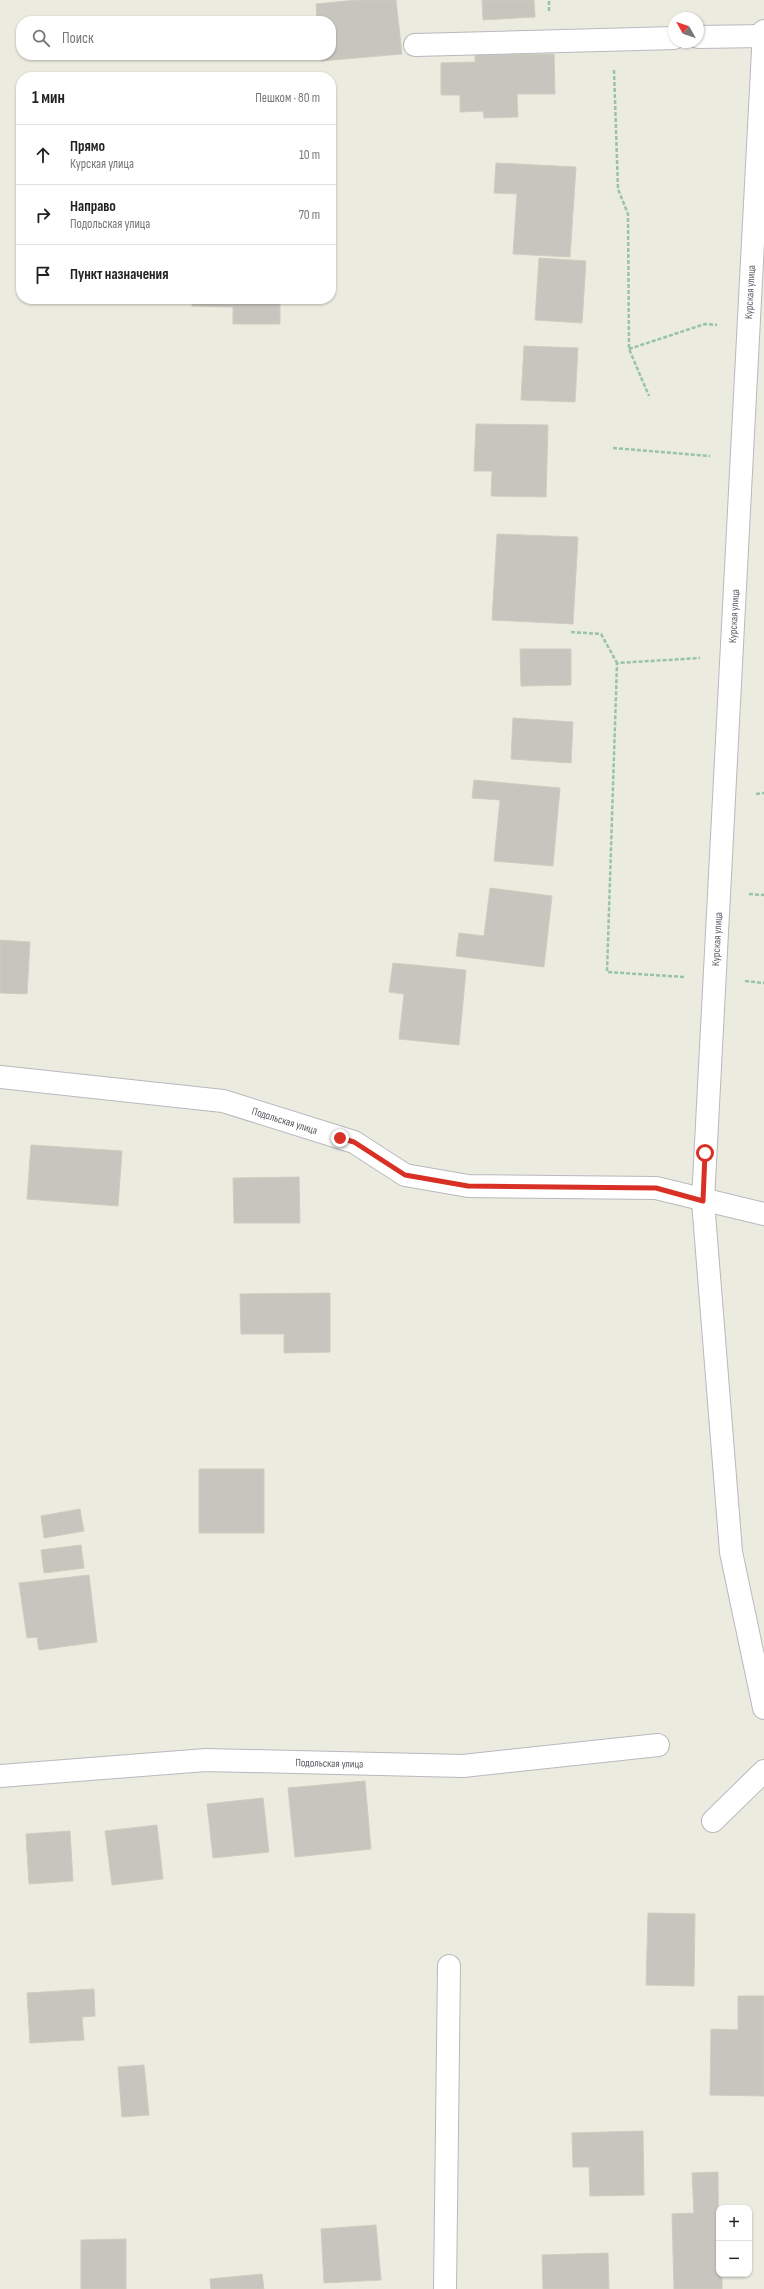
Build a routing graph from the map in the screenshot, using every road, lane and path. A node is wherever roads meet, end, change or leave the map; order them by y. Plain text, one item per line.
1 (764, 31) edge
2 (764, 36) edge
3 (704, 37) edge
4 (668, 38) edge
5 (613, 39) junction
6 (415, 45) dead end
7 (749, 326) junction
8 (629, 349) junction
9 (649, 396) dead end
10 (613, 448) dead end
11 (742, 458) junction
12 (571, 632) dead end
13 (731, 657) junction
14 (617, 663) junction
15 (714, 980) junction
16 (764, 983) edge
17 (0, 1077) edge
18 (703, 1201) junction
19 (764, 1214) edge
20 (764, 1708) edge
21 (658, 1745) dead end
22 (764, 1772) edge
23 (0, 1776) edge
24 (713, 1821) dead end
25 (449, 1966) dead end
26 (445, 2289) edge

1 - 2 street, Курская улица
2 - 3 street
2 - 7 street, Курская улица
4 - 5 street
5 - 6 street
5 - 8 path
7 - 8 path
7 - 11 street, Курская улица
8 - 9 path
10 - 11 path
11 - 13 street, Курская улица
12 - 14 path
13 - 14 path
13 - 15 street, Курская улица
14 - 15 path
15 - 16 path
15 - 18 street, Курская улица
17 - 18 street, Подольская улица
18 - 19 street, Подольская улица
18 - 20 street, Курская улица
21 - 23 street, Подольская улица
22 - 24 street
25 - 26 street

